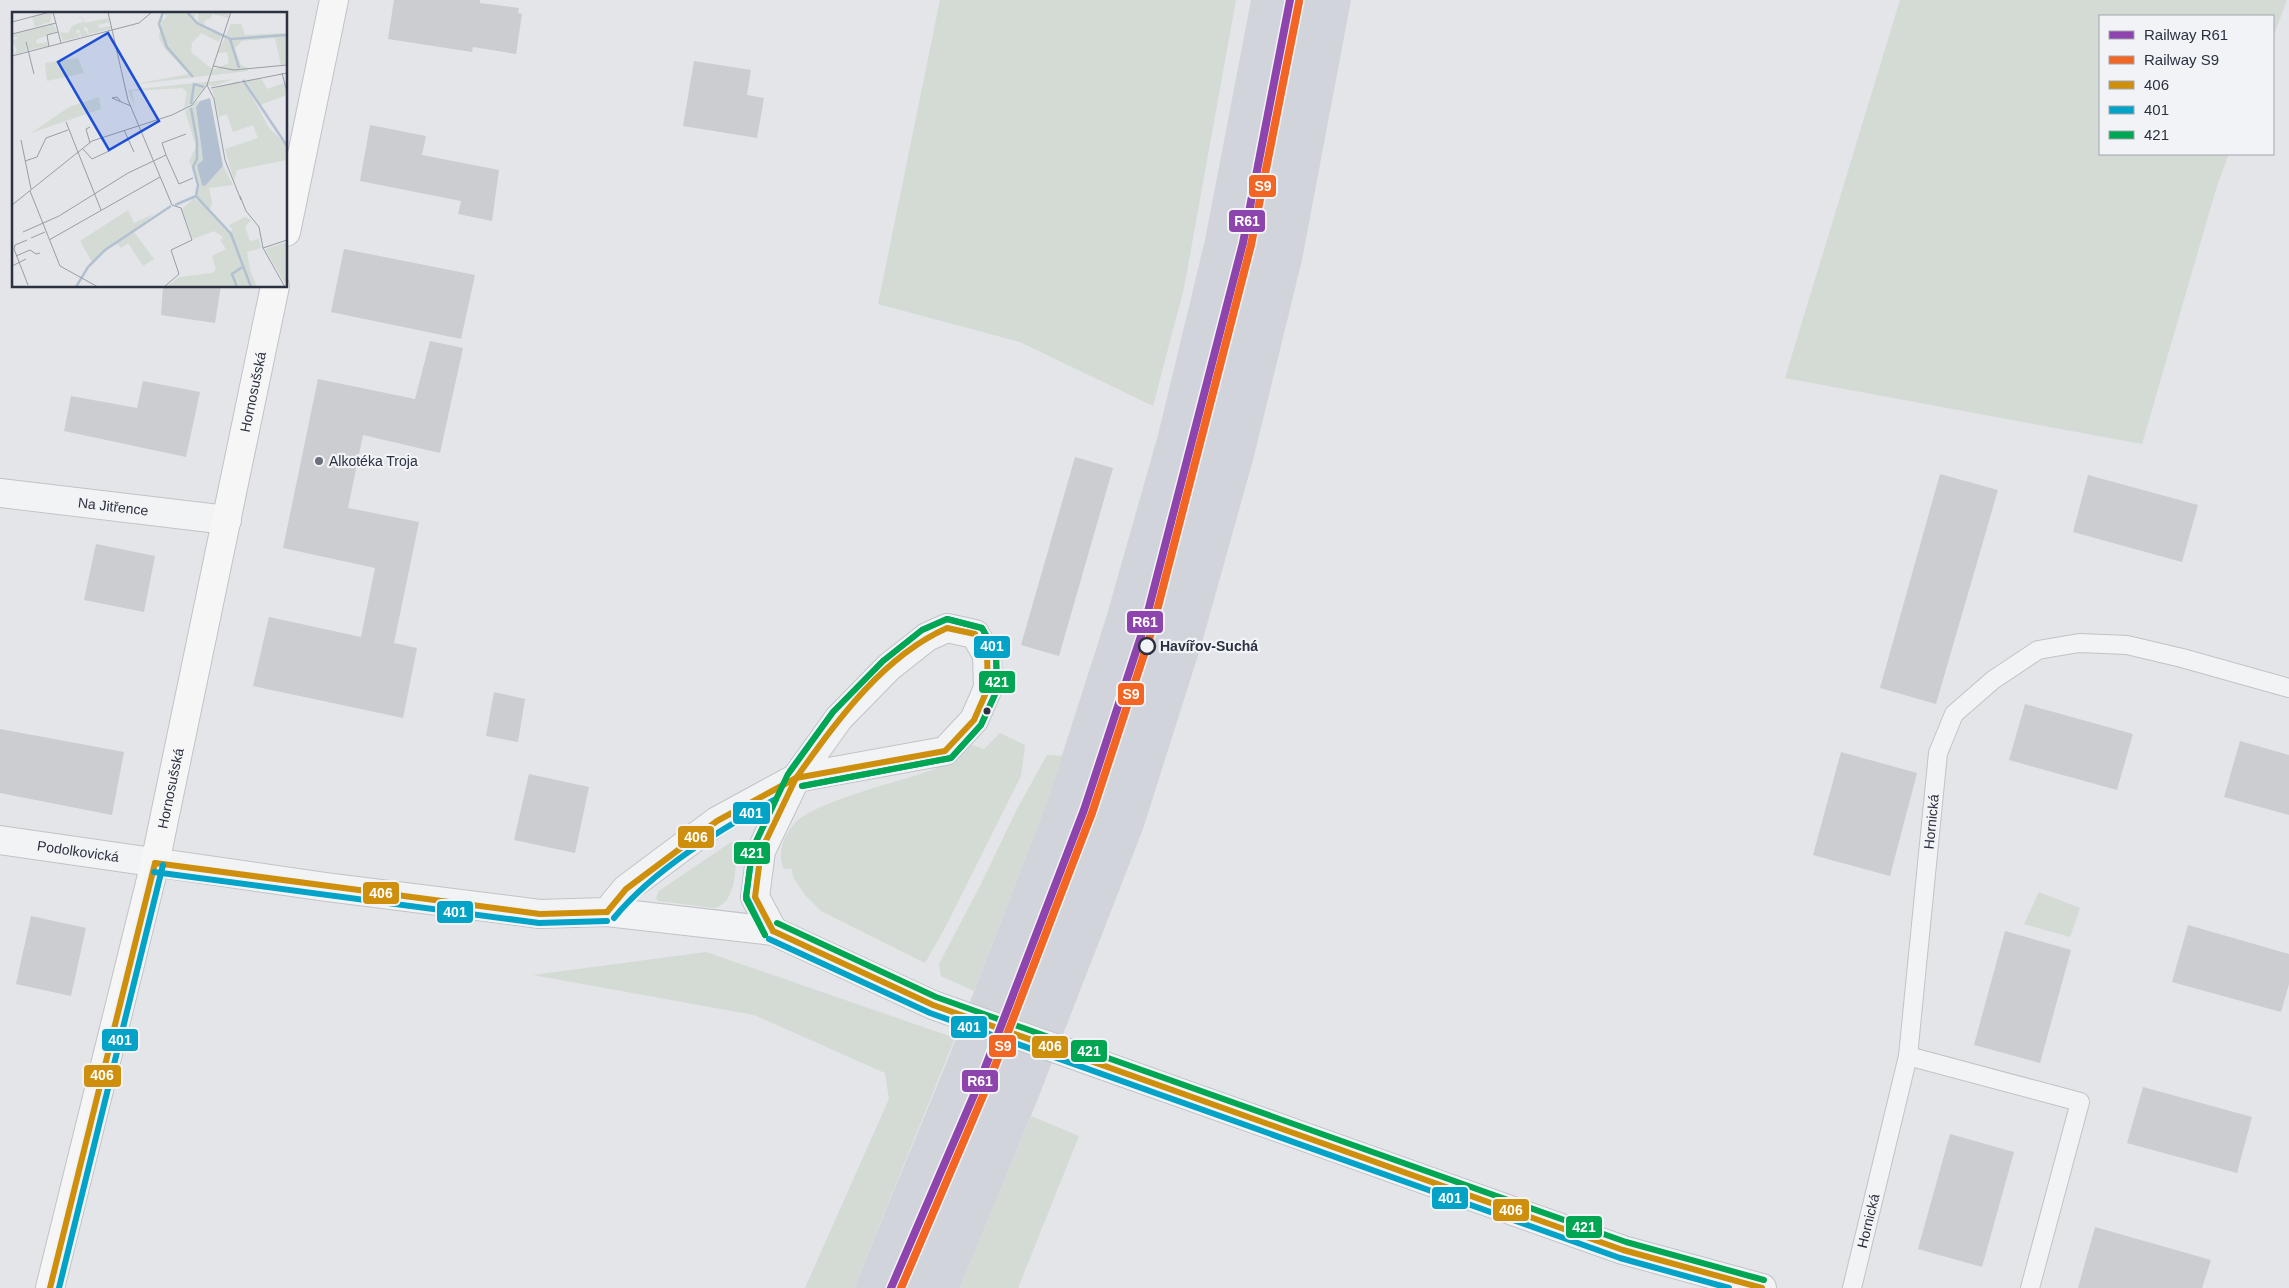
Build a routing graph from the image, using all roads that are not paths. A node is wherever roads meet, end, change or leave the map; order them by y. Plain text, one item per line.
1 (334, 0) edge
2 (288, 222) edge
3 (275, 288) edge
4 (0, 493) edge
5 (226, 520) junction
6 (2289, 688) edge
7 (796, 778) junction
8 (0, 840) edge
9 (155, 863) junction
10 (607, 912) junction
11 (773, 931) junction
12 (1908, 1056) junction
13 (50, 1288) edge
14 (1762, 1288) edge
15 (1852, 1288) edge
16 (2030, 1288) edge

1 - 2 street
3 - 5 street, Hornosušská
4 - 5 street, Na Jitřence
5 - 9 street, Hornosušská
6 - 12 lane, Hornická
7 - 7 street
7 - 10 street
7 - 11 street
8 - 9 street, Podolkovická
9 - 10 street, Podolkovická
9 - 13 street, Hornosušská
10 - 11 street, Podolkovická
11 - 14 street, Podolkovická
12 - 15 lane, Hornická
12 - 16 lane

